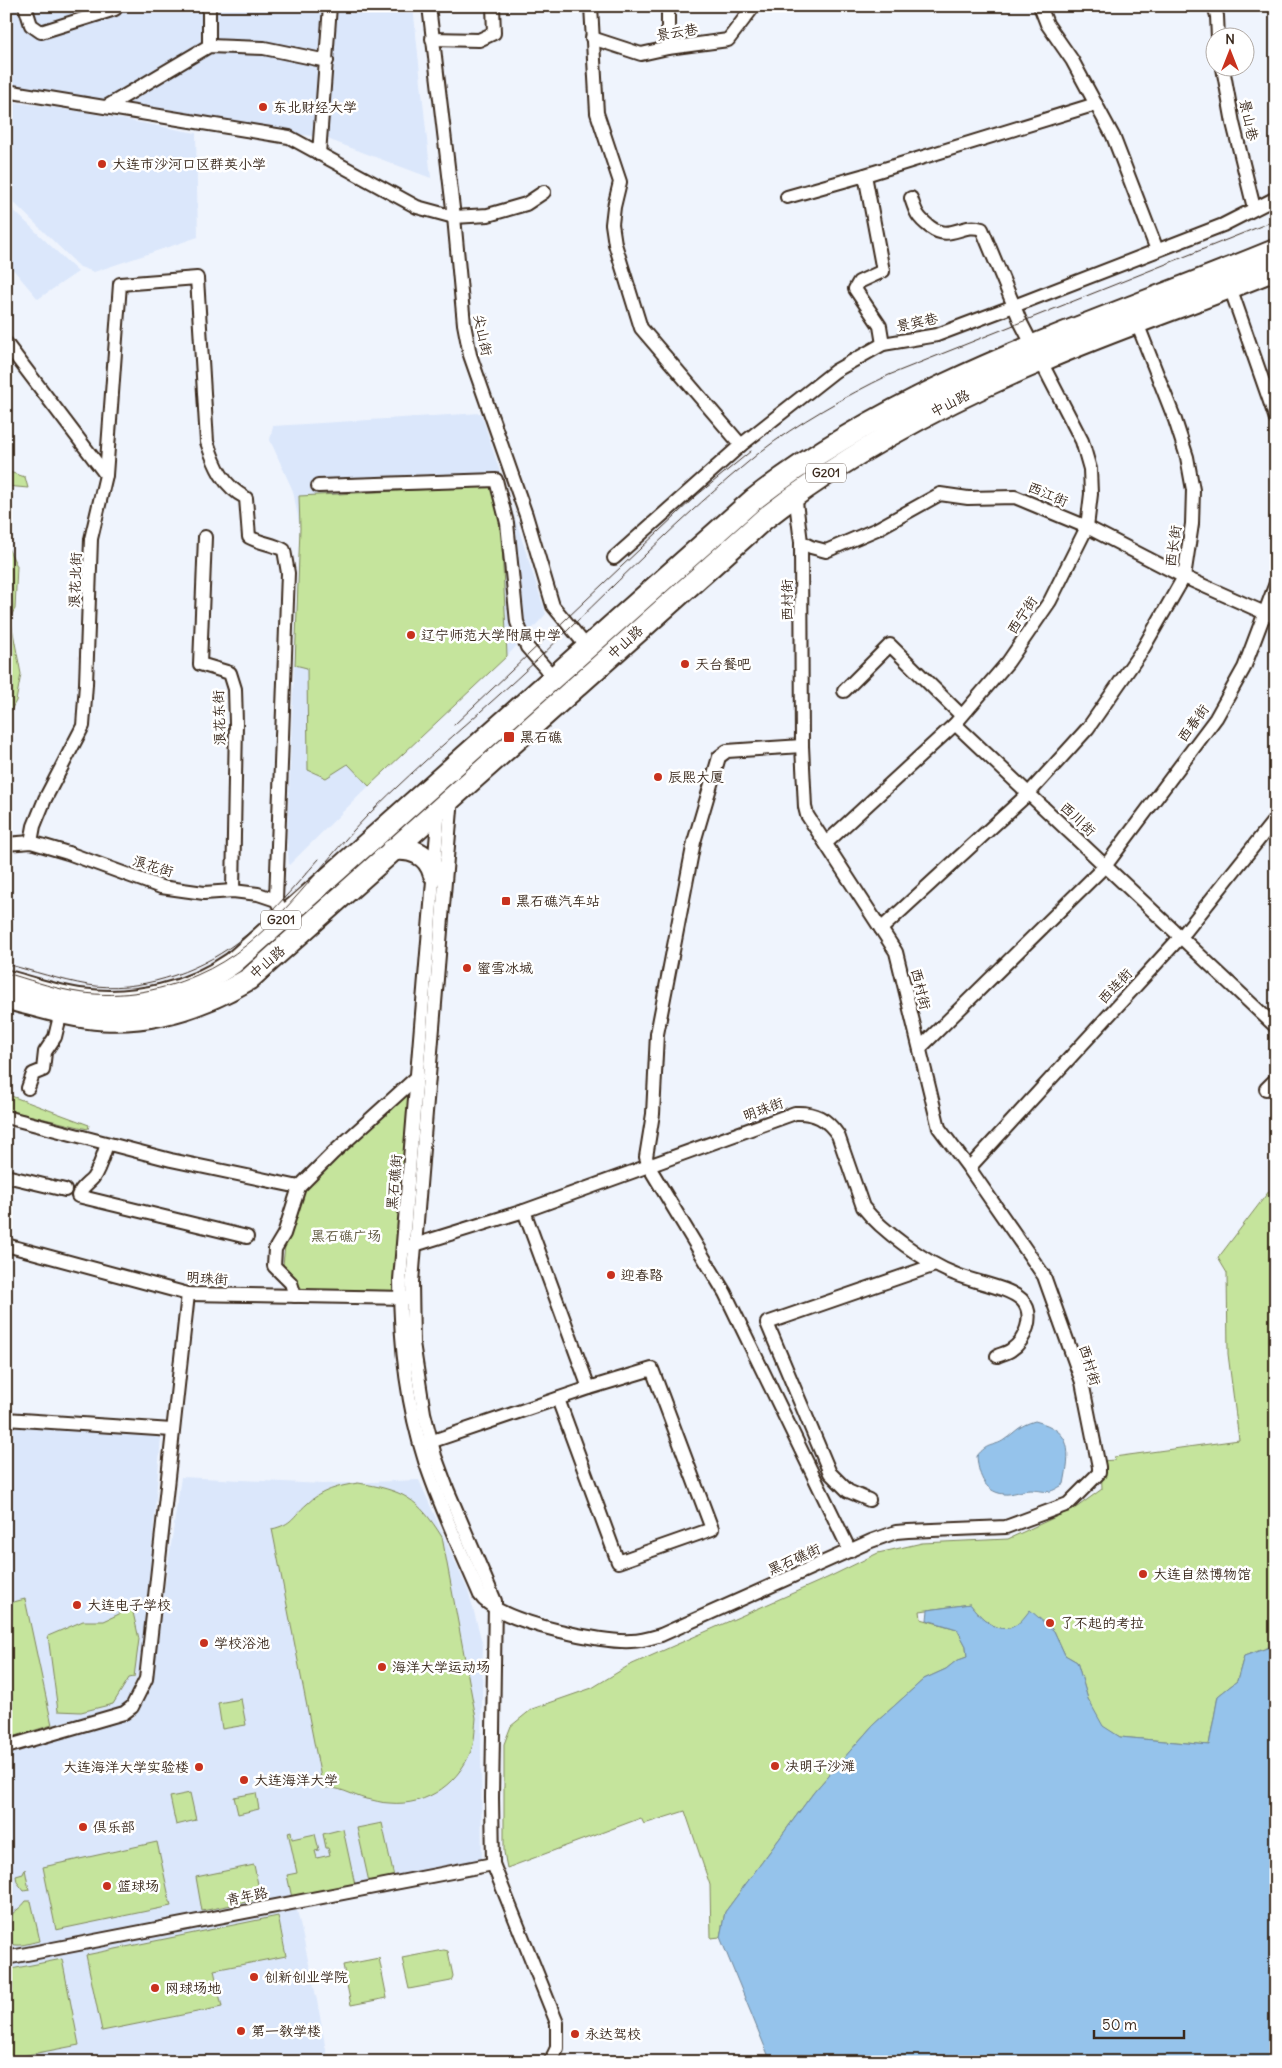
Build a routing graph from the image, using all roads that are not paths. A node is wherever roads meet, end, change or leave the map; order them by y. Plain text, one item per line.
1 (25, 6) edge
2 (116, 6) edge
3 (209, 6) edge
4 (330, 6) edge
5 (429, 6) edge
6 (493, 6) edge
7 (591, 6) edge
8 (668, 6) edge
9 (754, 6) edge
10 (1040, 6) edge
11 (1214, 6) edge
12 (1218, 28) edge
13 (592, 38) junction
14 (432, 39) junction
15 (209, 46) junction
16 (668, 48) junction
17 (327, 61) junction
18 (1226, 78) edge
19 (6, 91) edge
20 (1096, 104) junction
21 (106, 107) junction
22 (319, 154) junction
23 (865, 175) junction
24 (544, 192) dead end
25 (788, 197) dead end
26 (911, 198) dead end
27 (1276, 198) edge
28 (1254, 208) junction
29 (454, 217) junction
30 (1157, 250) junction
31 (1276, 250) edge
32 (1276, 269) edge
33 (1230, 287) junction
34 (1014, 306) junction
35 (1137, 323) junction
36 (6, 343) edge
37 (883, 344) junction
38 (1036, 353) junction
39 (1276, 419) edge
40 (741, 445) junction
41 (106, 475) junction
42 (318, 486) dead end
43 (795, 494) junction
44 (1087, 527) junction
45 (205, 538) dead end
46 (801, 542) junction
47 (614, 558) dead end
48 (1184, 577) junction
49 (1276, 583) edge
50 (1270, 615) edge
51 (588, 647) junction
52 (554, 678) junction
53 (844, 691) dead end
54 (958, 719) junction
55 (506, 720) junction
56 (802, 746) junction
57 (1029, 793) junction
58 (439, 813) junction
59 (1276, 818) edge
60 (391, 822) junction
61 (31, 842) junction
62 (826, 843) junction
63 (6, 844) edge
64 (392, 850) junction
65 (448, 852) junction
66 (1106, 865) junction
67 (434, 874) junction
68 (232, 890) junction
69 (281, 908) junction
70 (881, 929) junction
71 (1182, 936) junction
72 (6, 981) edge
73 (6, 998) edge
74 (61, 1012) junction
75 (1276, 1026) edge
76 (920, 1048) junction
77 (417, 1077) junction
78 (1276, 1079) edge
79 (28, 1088) dead end
80 (1266, 1089) dead end
81 (6, 1117) edge
82 (107, 1144) junction
83 (650, 1167) junction
84 (969, 1168) junction
85 (6, 1176) edge
86 (299, 1187) junction
87 (65, 1190) dead end
88 (524, 1211) junction
89 (247, 1237) dead end
90 (6, 1245) edge
91 (409, 1247) junction
92 (935, 1265) junction
93 (188, 1294) junction
94 (295, 1296) junction
95 (406, 1298) junction
96 (996, 1356) dead end
97 (589, 1388) junction
98 (558, 1399) junction
99 (6, 1419) edge
100 (172, 1430) junction
101 (426, 1443) junction
102 (1099, 1473) joint
103 (869, 1500) dead end
104 (850, 1551) junction
105 (496, 1608) junction
106 (6, 1747) edge
107 (493, 1864) junction
108 (6, 1958) edge
109 (550, 2062) edge

1 - 2 street
3 - 15 street
4 - 17 street
5 - 14 street, 尖山街
6 - 14 street
7 - 13 street
8 - 16 street
9 - 16 street, 景云巷
10 - 20 street
11 - 12 street
13 - 16 street, 景云巷
13 - 40 street
14 - 29 street, 尖山街
15 - 17 street
15 - 21 street
17 - 22 street
18 - 28 street, 景山巷
19 - 21 street
20 - 23 street
20 - 30 street
21 - 22 street
22 - 29 street
23 - 25 street
23 - 37 street
24 - 29 street
26 - 34 street, 西宁街
27 - 28 street, 景宾巷
28 - 30 street, 景宾巷
29 - 51 street, 尖山街
30 - 34 street, 景宾巷
31 - 38 highway, 中山路 / G201
32 - 33 highway, 中山路 / G201
33 - 35 highway, 中山路 / G201
33 - 39 street
34 - 37 street, 景宾巷
34 - 38 street, 西宁街
35 - 38 highway, 中山路 / G201
35 - 48 street, 西长街
36 - 41 street
37 - 40 street, 景宾巷
38 - 43 highway, 中山路 / G201
38 - 44 street, 西宁街
38 - 51 highway, 中山路 / G201
40 - 47 street, 景宾巷
41 - 61 street, 浪花北街
41 - 69 street, 浪花北街
42 - 52 street
43 - 46 street, 西村街
43 - 58 highway, 中山路 / G201
44 - 46 street, 西江街
44 - 48 street, 西江街
44 - 54 street, 西宁街
45 - 68 street, 浪花东街
46 - 56 street, 西村街
48 - 50 street, 西江街
48 - 57 street, 西长街
49 - 50 street, 西春街
50 - 66 street, 西春街
51 - 52 highway, 中山路 / G201
52 - 55 highway, 中山路 / G201
53 - 54 street, 西川街
54 - 57 street, 西川街
54 - 62 street, 西宁街
55 - 58 highway
55 - 60 highway, 中山路 / G201
56 - 62 street, 西村街
56 - 83 street
57 - 66 street, 西川街
57 - 70 street, 西长街
58 - 60 street
58 - 64 highway, 中山路 / G201
58 - 65 street, 黑石礁街
58 - 65 street, 黑石礁街
58 - 67 street, 黑石礁街
59 - 71 street, 西连街
60 - 69 highway, 中山路 / G201
61 - 63 street, 浪花街
61 - 68 street, 浪花街
62 - 70 street, 西村街
64 - 67 highway
64 - 74 highway, 中山路 / G201
65 - 91 street, 黑石礁街
66 - 71 street, 西川街
66 - 76 street, 西春街
67 - 77 street, 黑石礁街
68 - 69 street, 浪花街
69 - 72 highway, 中山路 / G201
70 - 76 street, 西村街
71 - 75 street, 西川街
71 - 84 street, 西连街
73 - 74 highway, 中山路 / G201
74 - 79 street
76 - 84 street, 西村街
77 - 86 street
77 - 91 street, 黑石礁街
78 - 80 street
81 - 82 street
82 - 86 street
82 - 89 street
83 - 88 street, 明珠街
83 - 92 street, 明珠街
83 - 104 street
84 - 102 street, 西村街
85 - 87 street
86 - 94 street
88 - 91 street, 明珠街
88 - 97 street
90 - 93 street, 明珠街
91 - 95 street, 黑石礁街
92 - 96 street, 明珠街
92 - 103 street
93 - 94 street, 明珠街
93 - 100 street
94 - 95 street, 明珠街
95 - 101 street, 黑石礁街
97 - 98 street
97 - 98 street
98 - 101 street
99 - 100 street
100 - 106 street
101 - 105 street, 黑石礁街
102 - 104 street, 黑石礁街
104 - 105 street, 黑石礁街
105 - 107 street
107 - 108 street, 青年路
107 - 109 street

